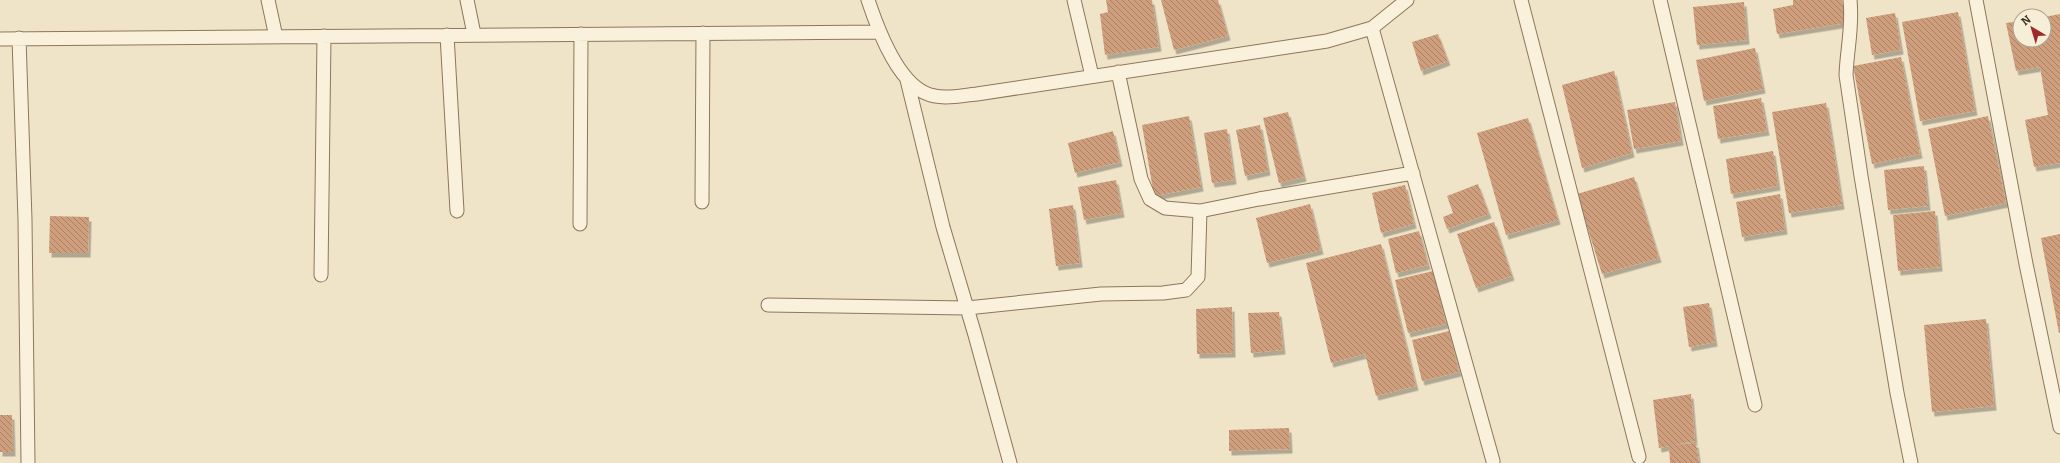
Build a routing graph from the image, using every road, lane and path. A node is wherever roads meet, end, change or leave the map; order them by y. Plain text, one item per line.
1 (268, 0) edge
2 (467, 0) edge
3 (868, 0) edge
4 (1074, 0) edge
5 (1407, 0) edge
6 (1521, 0) edge
7 (1660, 0) edge
8 (1850, 0) edge
9 (1976, 0) edge
10 (1372, 28) junction
11 (879, 32) junction
12 (704, 33) junction
13 (447, 34) junction
14 (474, 34) junction
15 (581, 34) junction
16 (324, 36) junction
17 (276, 37) junction
18 (19, 38) junction
19 (0, 39) edge
20 (1118, 72) junction
21 (1092, 76) junction
22 (907, 80) junction
23 (1413, 173) junction
24 (702, 202) dead end
25 (457, 211) dead end
26 (1200, 211) junction
27 (580, 224) dead end
28 (321, 275) dead end
29 (768, 305) dead end
30 (966, 308) junction
31 (1755, 405) dead end
32 (2060, 427) edge
33 (1639, 458) dead end
34 (1493, 461) dead end
35 (28, 463) edge
36 (1010, 463) edge
37 (1911, 463) edge

1 - 17 street
2 - 14 street
3 - 11 street
4 - 21 street
5 - 10 street
6 - 33 street
7 - 31 street
8 - 37 street
9 - 32 street
10 - 20 street
10 - 23 street
11 - 12 street
11 - 22 street
12 - 15 street
12 - 24 street
13 - 14 street
13 - 16 street
13 - 25 street
14 - 15 street
15 - 27 street
16 - 17 street
16 - 28 street
17 - 18 street
18 - 19 street
18 - 35 street
20 - 21 street
20 - 26 street
21 - 22 street
22 - 30 street
23 - 26 street
23 - 34 street
26 - 30 street
29 - 30 street
30 - 36 street

